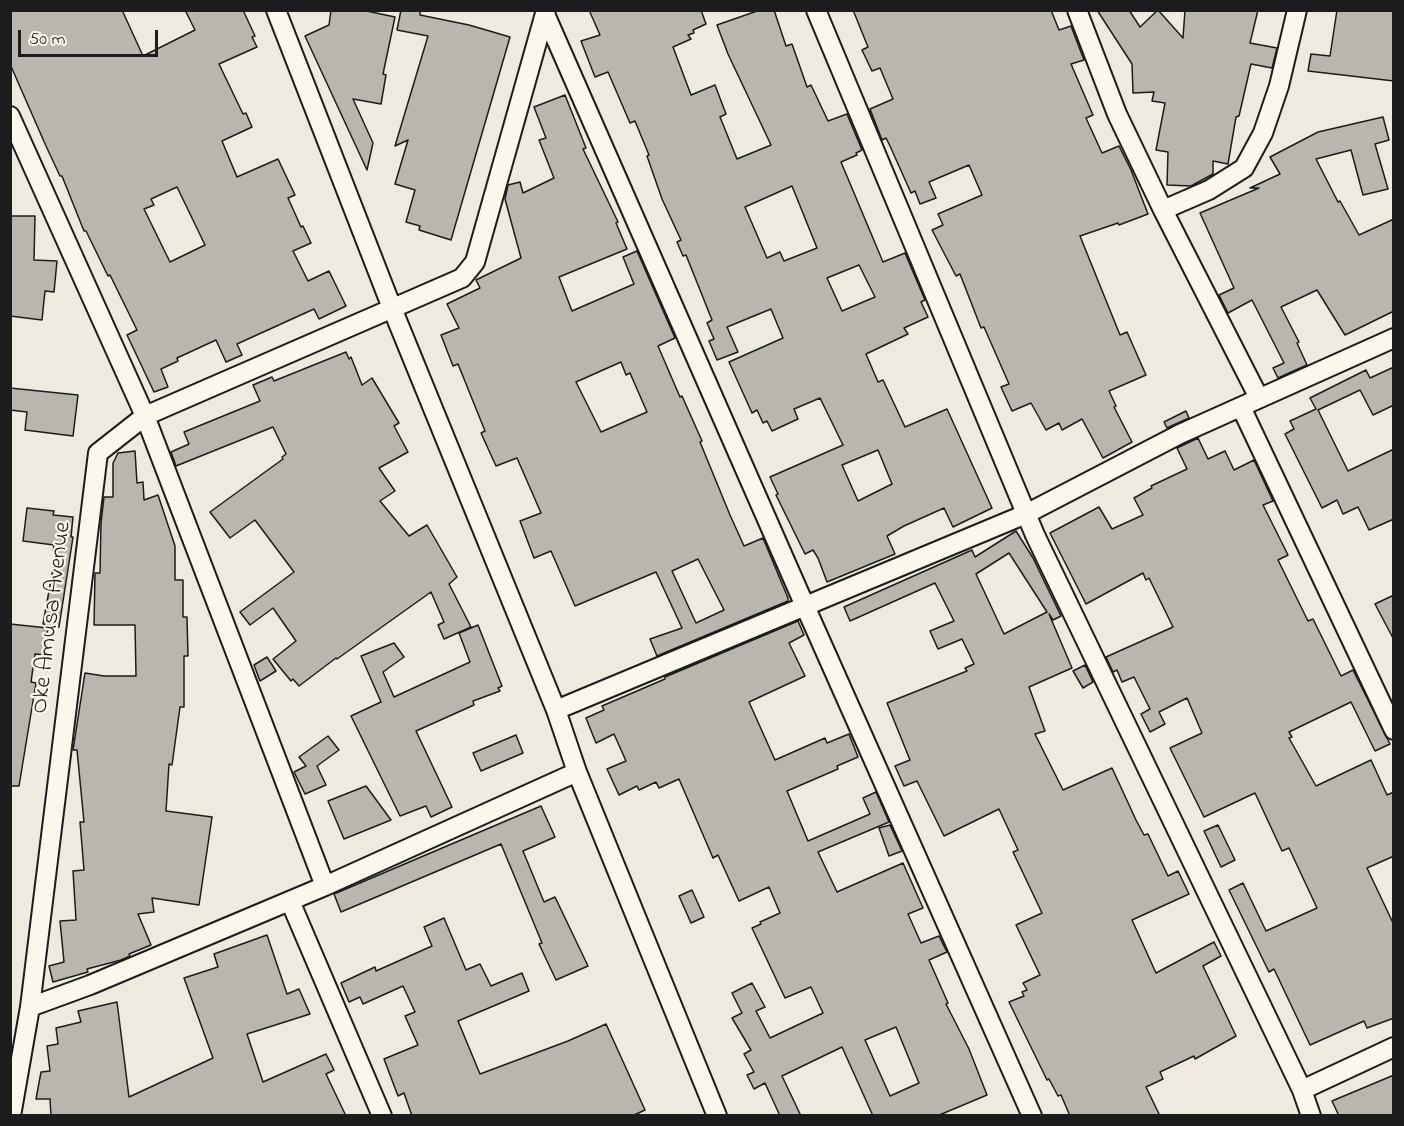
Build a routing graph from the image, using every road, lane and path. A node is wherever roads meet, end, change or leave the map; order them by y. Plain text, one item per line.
1 (276, 10) edge
2 (816, 10) edge
3 (1077, 10) edge
4 (1297, 10) edge
5 (545, 12) edge
6 (10, 116) edge
7 (1163, 210) junction
8 (392, 308) junction
9 (1394, 338) edge
10 (1259, 398) junction
11 (1241, 407) junction
12 (145, 416) junction
13 (1026, 514) junction
14 (805, 606) junction
15 (556, 710) junction
16 (1394, 730) edge
17 (577, 772) junction
18 (325, 886) junction
19 (290, 901) junction
20 (30, 1007) junction
21 (1394, 1047) edge
22 (1302, 1090) junction
23 (11, 1116) edge
24 (382, 1116) edge
25 (717, 1116) edge
26 (1032, 1116) edge
27 (1311, 1116) edge

1 - 8 street
2 - 13 street
3 - 7 street
4 - 7 street
5 - 8 street, Oke Amusa Avenue
5 - 14 street
6 - 12 street
7 - 10 street
8 - 12 street, Oke Amusa Avenue
8 - 15 street
9 - 10 street
10 - 11 street
11 - 13 street
11 - 16 street
12 - 18 street
12 - 20 street, Oke Amusa Avenue
13 - 14 street
13 - 22 street
14 - 15 street
14 - 26 street
15 - 17 street
17 - 18 street
17 - 25 street
18 - 19 street
19 - 20 street
19 - 24 street
20 - 23 street, Oke Amusa Avenue
21 - 22 street
22 - 27 street

